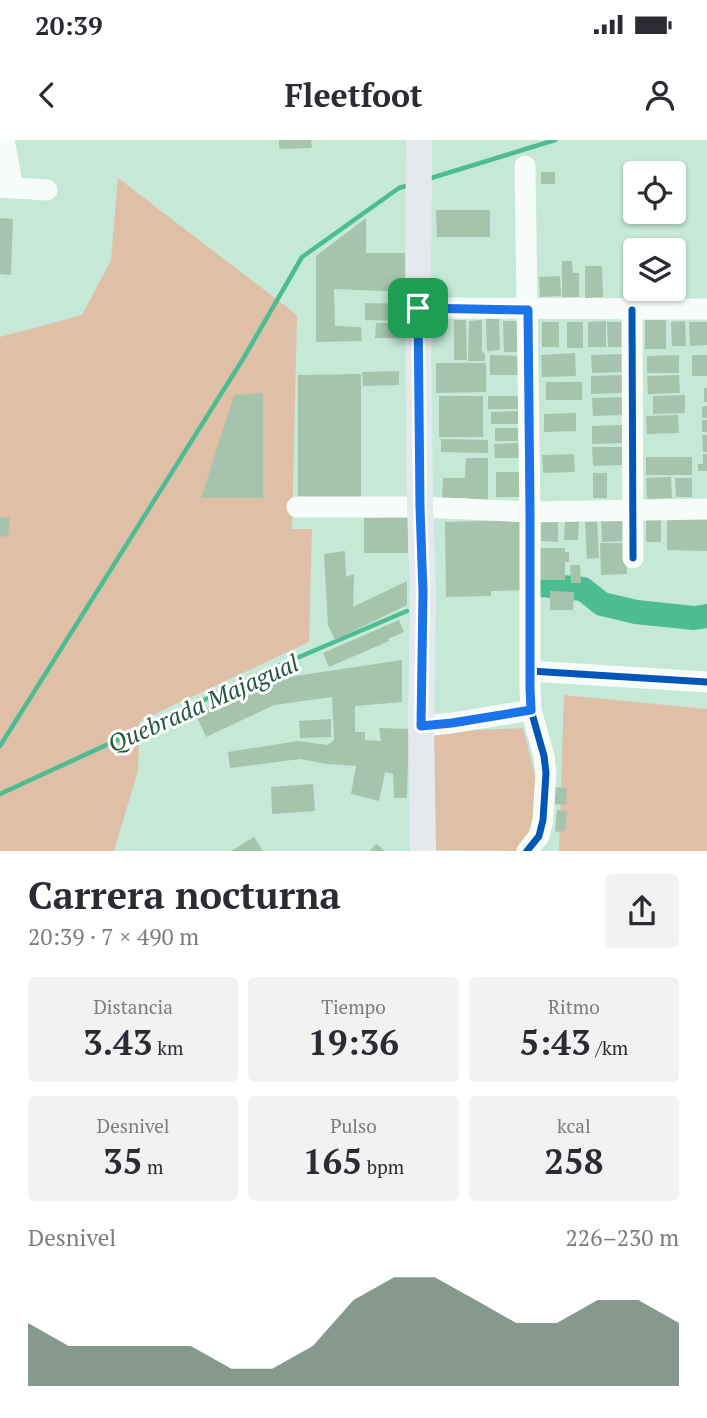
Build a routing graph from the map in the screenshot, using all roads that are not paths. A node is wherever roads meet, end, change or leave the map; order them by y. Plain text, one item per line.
1 (4, 140) edge
2 (419, 140) edge
3 (524, 166) dead end
4 (7, 188) edge
5 (47, 190) dead end
6 (418, 308) junction
7 (707, 309) edge
8 (528, 310) junction
9 (632, 310) junction
10 (297, 507) dead end
11 (420, 507) junction
12 (707, 509) edge
13 (633, 510) junction
14 (530, 512) junction
15 (633, 558) dead end
16 (530, 671) junction
17 (707, 682) edge
18 (531, 710) junction
19 (421, 726) junction
20 (423, 851) edge
21 (527, 851) edge

1 - 4 street
2 - 6 main road
3 - 8 street
4 - 5 street
6 - 8 street
6 - 11 main road
7 - 9 street
8 - 9 street
8 - 14 street
9 - 13 street
10 - 11 street
11 - 14 street
11 - 19 main road
12 - 13 street
13 - 14 street
13 - 15 street
14 - 16 street
16 - 17 street
16 - 18 street
18 - 19 street
18 - 21 street
19 - 20 main road

